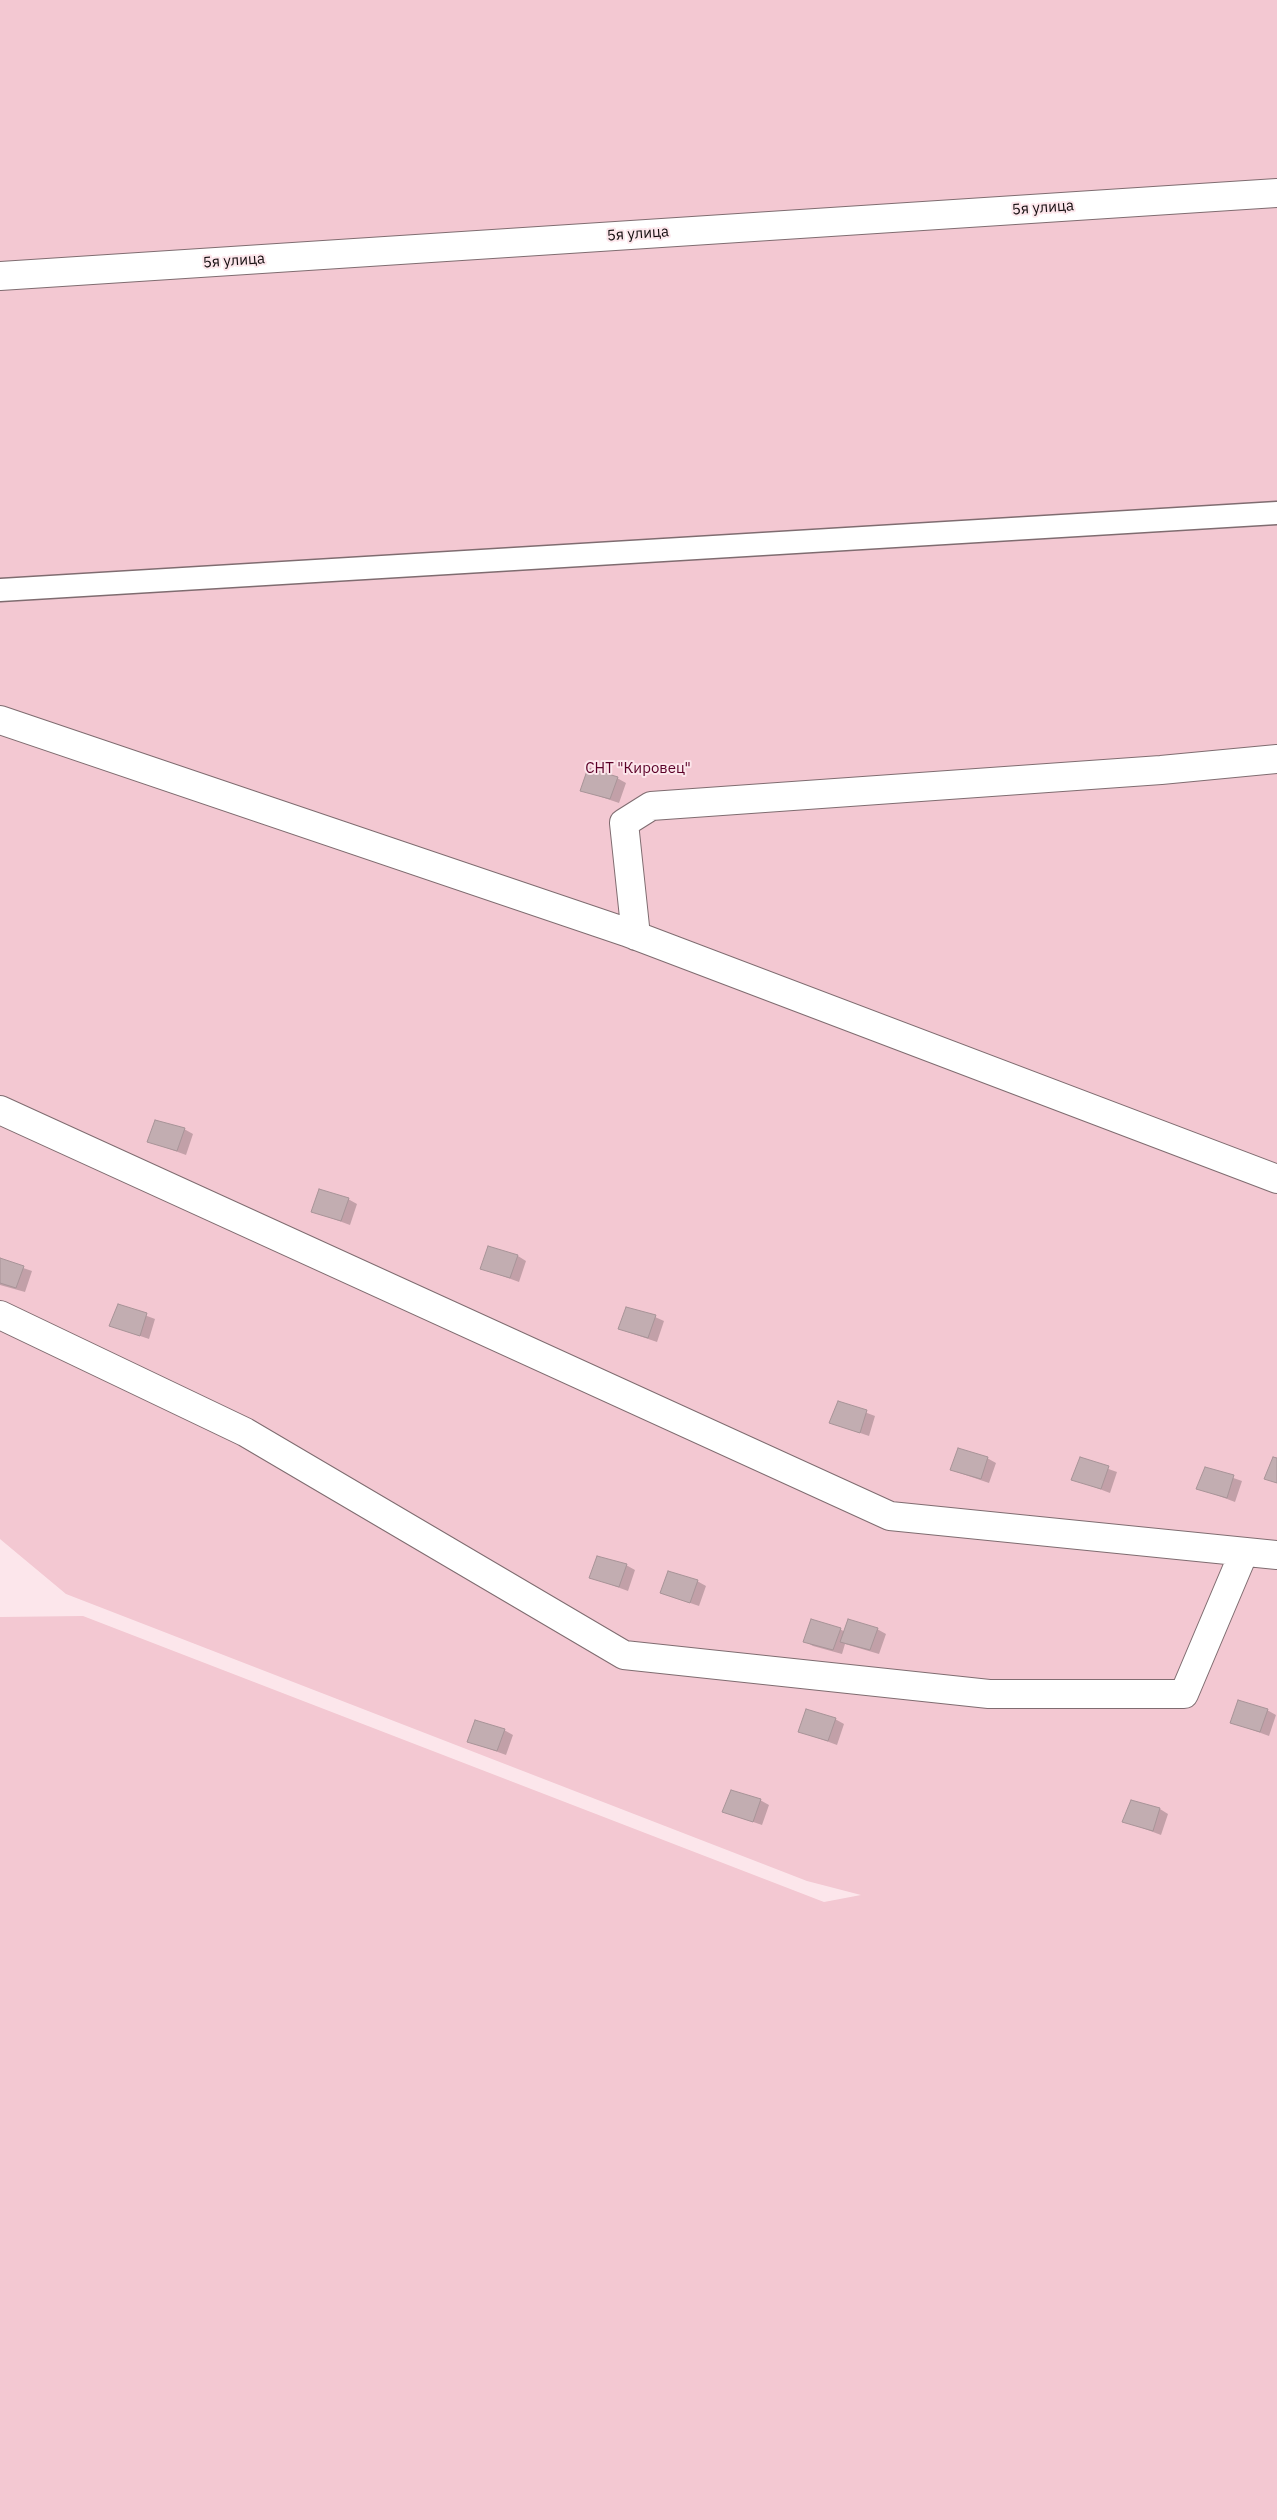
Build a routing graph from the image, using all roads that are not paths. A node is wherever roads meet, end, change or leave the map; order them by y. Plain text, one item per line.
1 (1277, 193) edge
2 (0, 276) edge
3 (1277, 513) edge
4 (0, 590) edge
5 (0, 720) edge
6 (1277, 759) edge
7 (636, 936) junction
8 (0, 1110) edge
9 (1277, 1179) edge
10 (0, 1315) edge
11 (1244, 1552) junction
12 (1277, 1555) edge

1 - 2 street, 5я улица
3 - 4 lane
5 - 7 street
6 - 7 street
7 - 9 street
8 - 11 street
10 - 11 street
11 - 12 street

